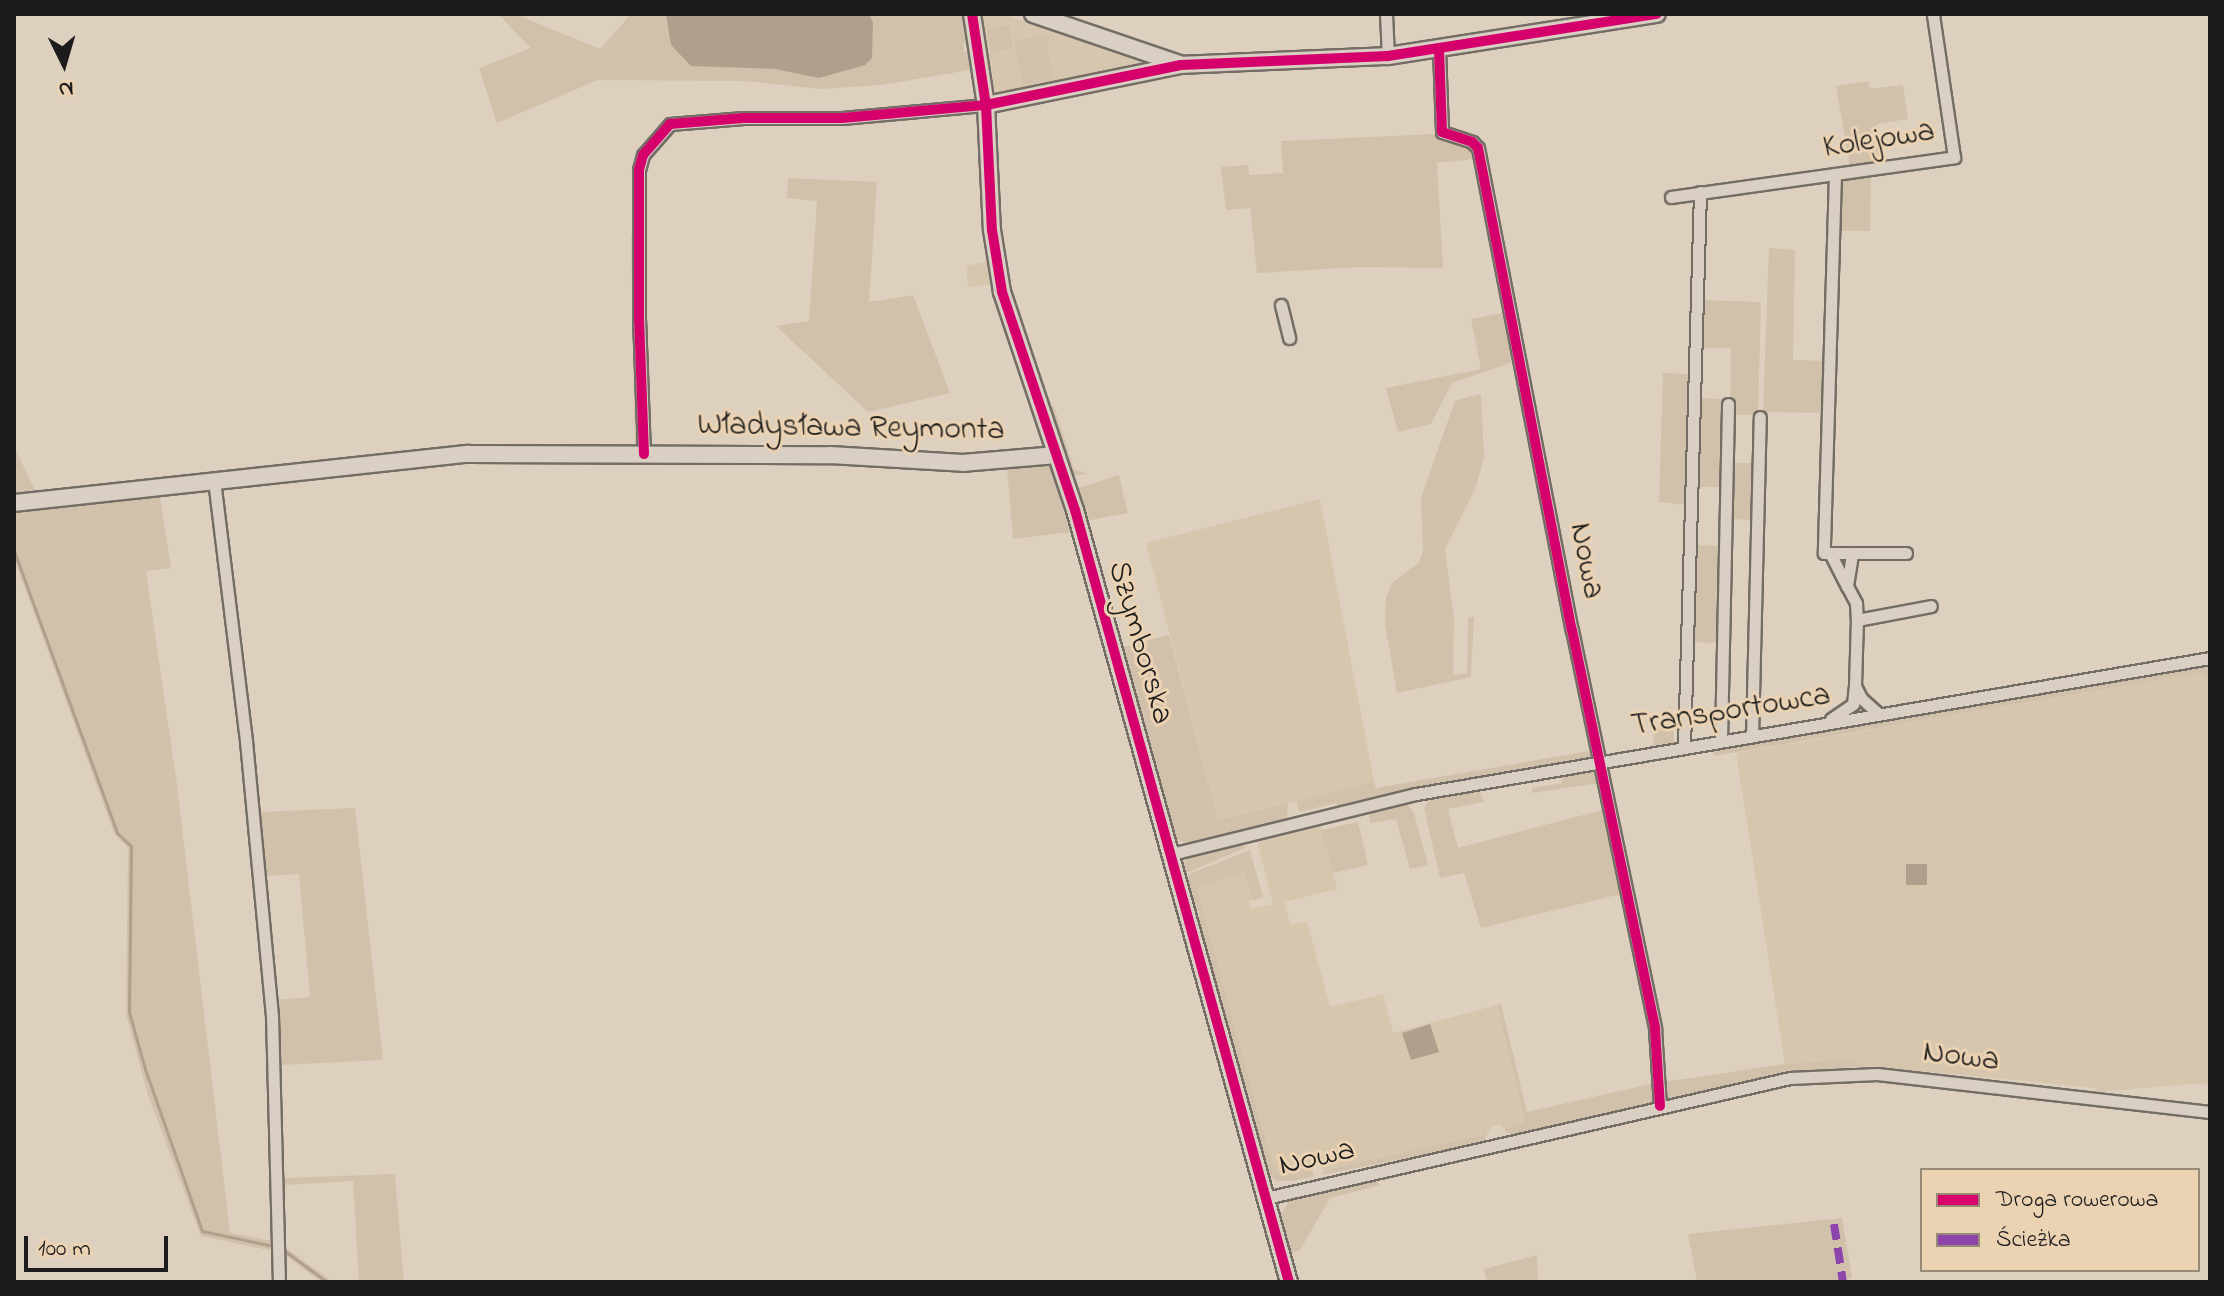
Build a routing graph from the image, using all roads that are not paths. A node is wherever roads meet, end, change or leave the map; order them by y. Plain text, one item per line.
1 (972, 14) edge
2 (1033, 14) edge
3 (1386, 14) edge
4 (1657, 14) edge
5 (1933, 14) edge
6 (1439, 49) junction
7 (1388, 56) junction
8 (1181, 65) junction
9 (986, 105) junction
10 (1835, 174) junction
11 (1700, 192) junction
12 (1671, 197) dead end
13 (1281, 305) dead end
14 (1289, 338) dead end
15 (1728, 404) dead end
16 (1760, 417) dead end
17 (644, 454) junction
18 (1057, 455) junction
19 (214, 480) junction
20 (14, 503) edge
21 (1830, 553) junction
22 (1852, 553) junction
23 (1906, 553) dead end
24 (1847, 586) junction
25 (1931, 606) dead end
26 (1857, 620) junction
27 (2210, 658) edge
28 (1855, 686) junction
29 (1879, 714) junction
30 (1819, 724) junction
31 (1752, 736) junction
32 (1721, 741) junction
33 (1684, 747) junction
34 (1600, 761) junction
35 (1171, 854) junction
36 (1660, 1106) junction
37 (2210, 1112) edge
38 (1266, 1198) junction
39 (279, 1282) edge
40 (1289, 1282) edge

1 - 9 street, Szymborska
2 - 8 street
3 - 7 street
4 - 6 street
5 - 10 street, Kolejowa
6 - 7 street
6 - 34 street, Nowa
7 - 8 street
8 - 9 street
9 - 17 street
9 - 18 street, Szymborska
10 - 11 street, Kolejowa
10 - 21 street
11 - 12 street, Kolejowa
11 - 33 street
13 - 14 street
15 - 32 street
16 - 31 street
17 - 18 street, Władysława Reymonta
17 - 19 street, Władysława Reymonta
18 - 35 street, Szymborska
19 - 20 street, Władysława Reymonta
19 - 39 street
21 - 22 street
21 - 24 street
22 - 23 street
22 - 24 street
24 - 26 street
25 - 26 street
26 - 28 street
27 - 29 street, Transportowca
28 - 29 street
28 - 30 street
29 - 30 street, Transportowca
30 - 31 street, Transportowca
31 - 32 street, Transportowca
32 - 33 street, Transportowca
33 - 34 street, Transportowca
34 - 35 street, Transportowca
34 - 36 street, Nowa
35 - 38 street, Szymborska
36 - 37 street, Nowa
36 - 38 street, Nowa
38 - 40 street, Szymborska

